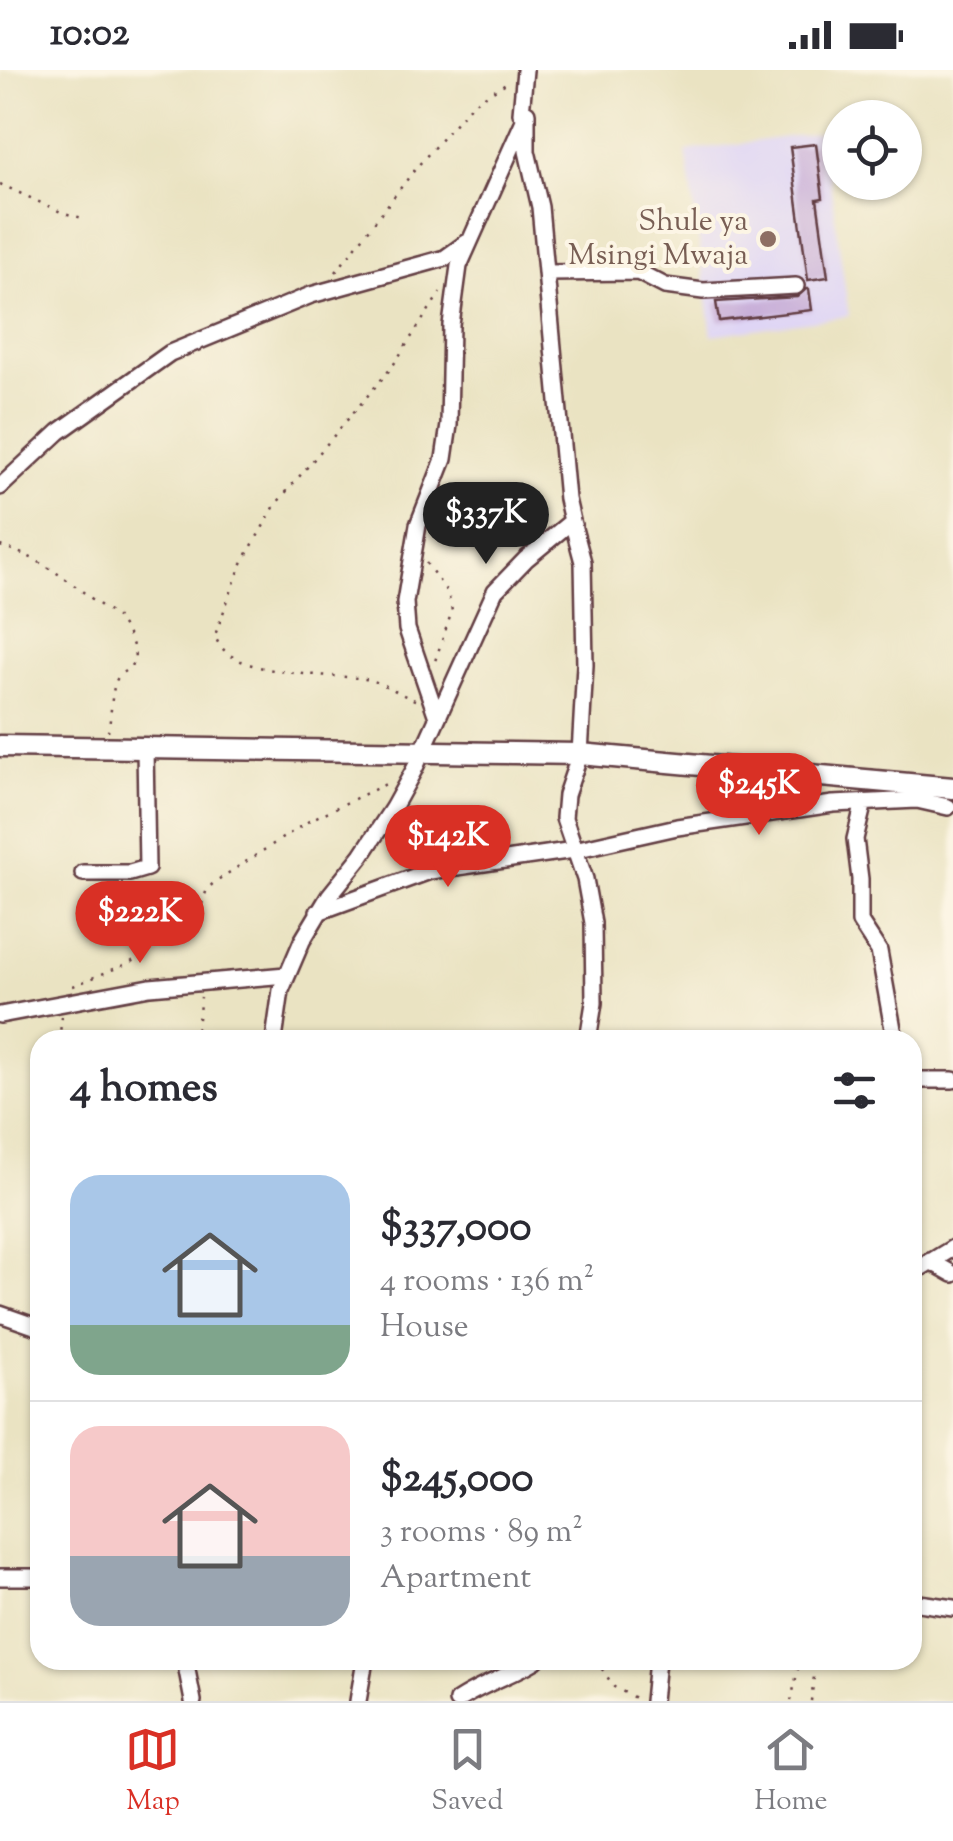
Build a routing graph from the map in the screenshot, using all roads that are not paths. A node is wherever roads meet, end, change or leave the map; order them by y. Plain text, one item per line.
1 (525, 70) edge
2 (527, 114) junction
3 (470, 241) junction
4 (546, 273) junction
5 (796, 286) dead end
6 (0, 487) edge
7 (572, 521) junction
8 (438, 717) junction
9 (0, 746) edge
10 (145, 748) junction
11 (580, 754) junction
12 (418, 761) junction
13 (948, 800) edge
14 (864, 802) junction
15 (574, 850) junction
16 (83, 873) dead end
17 (318, 912) junction
18 (286, 975) junction
19 (0, 1015) edge
20 (276, 1030) edge
21 (589, 1030) edge
22 (893, 1030) edge
23 (922, 1080) edge
24 (953, 1080) edge
25 (953, 1248) edge
26 (930, 1261) junction
27 (922, 1266) edge
28 (953, 1274) edge
29 (0, 1314) edge
30 (30, 1324) edge
31 (0, 1577) edge
32 (30, 1577) edge
33 (922, 1603) edge
34 (953, 1608) edge
35 (187, 1670) edge
36 (363, 1670) edge
37 (520, 1670) edge
38 (656, 1670) edge
39 (653, 1700) edge
40 (193, 1701) edge
41 (358, 1701) edge
42 (457, 1701) edge

1 - 2 street
2 - 3 street
2 - 4 street
3 - 6 street
3 - 8 street
4 - 5 street
4 - 7 street
7 - 8 street
7 - 11 street
8 - 12 street
9 - 10 main road
10 - 12 main road
10 - 16 street
11 - 12 main road
11 - 13 main road
11 - 15 street
12 - 17 street
13 - 14 street
14 - 15 street
14 - 22 street
15 - 17 street
15 - 21 street
17 - 18 street
18 - 19 street
18 - 20 street
23 - 24 street
25 - 26 street
26 - 27 street
26 - 28 street
29 - 30 street
31 - 32 street
33 - 34 street
35 - 40 street
36 - 41 street
37 - 42 street
38 - 39 street

